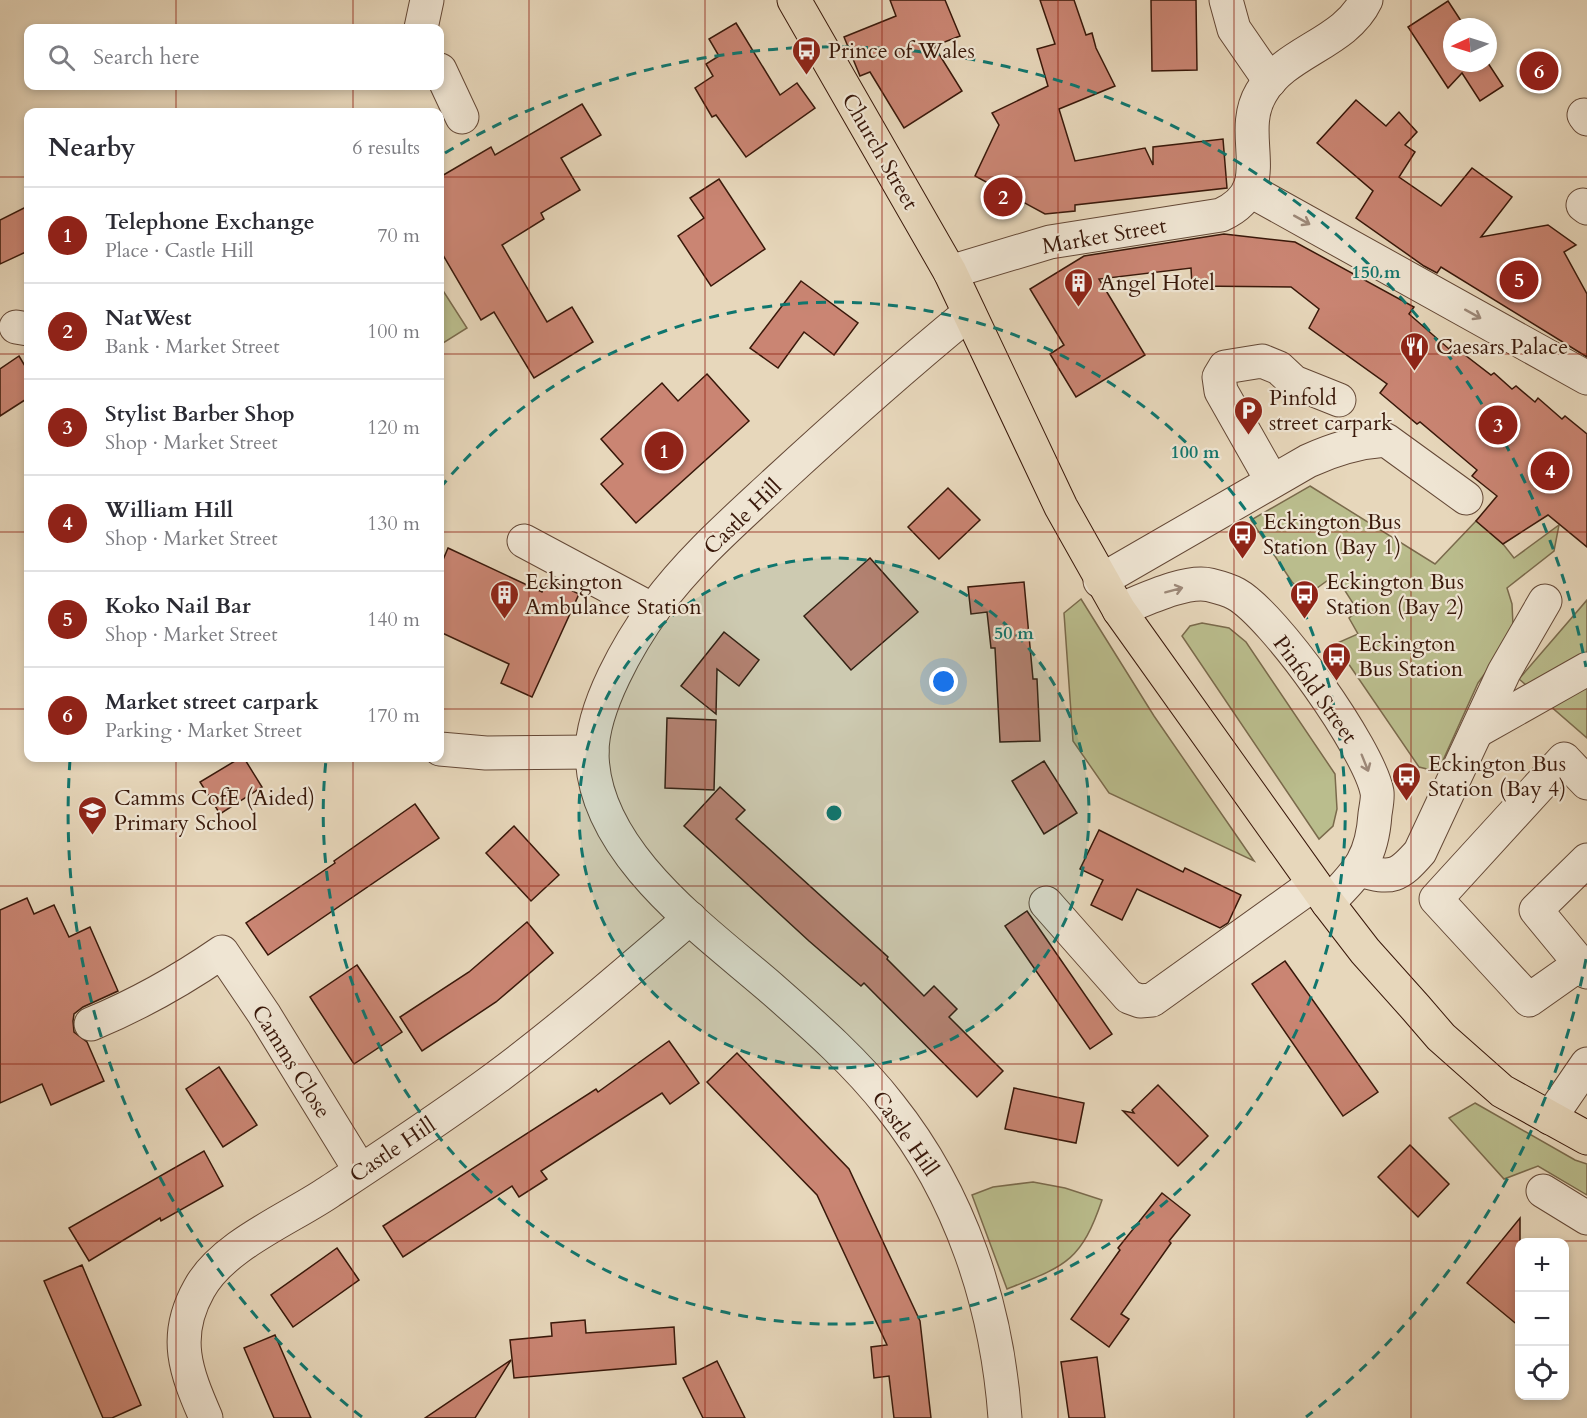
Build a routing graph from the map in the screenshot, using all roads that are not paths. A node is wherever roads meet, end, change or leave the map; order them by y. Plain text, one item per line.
1 (427, 0) edge
2 (794, 0) edge
3 (1226, 0) edge
4 (1366, 0) edge
5 (422, 24) edge
6 (444, 79) edge
7 (1270, 81) junction
8 (462, 117) dead end
9 (1251, 191) junction
10 (950, 272) junction
11 (969, 313) junction
12 (1587, 378) edge
13 (1339, 400) dead end
14 (1272, 481) junction
15 (1466, 498) dead end
16 (524, 541) dead end
17 (1100, 581) junction
18 (1545, 601) dead end
19 (653, 610) junction
20 (1119, 610) junction
21 (1587, 669) edge
22 (1479, 730) junction
23 (444, 749) edge
24 (592, 752) junction
25 (1587, 783) edge
26 (1587, 860) edge
27 (1360, 870) junction
28 (1321, 893) junction
29 (1046, 903) dead end
30 (690, 918) junction
31 (1583, 968) edge
32 (91, 1024) dead end
33 (1587, 1064) edge
34 (1550, 1118) junction
35 (1587, 1138) edge
36 (360, 1170) junction
37 (1543, 1191) dead end
38 (1587, 1218) edge
39 (206, 1418) edge
40 (1005, 1418) edge

1 - 5 street
2 - 10 main road, Church Street
3 - 7 street
4 - 7 street
6 - 8 street
7 - 9 street
9 - 10 street, Market Street
9 -> 12 street
10 - 11 main road
11 - 17 main road
11 - 19 street, Castle Hill
13 - 14 street
14 - 15 street
14 - 17 street
16 - 19 street
17 - 20 main road
18 - 22 street
19 - 24 street, Castle Hill
20 -> 27 street, Pinfold Street
20 - 28 main road
21 - 22 street
22 - 27 street
23 - 24 street
24 - 30 street, Castle Hill
25 - 31 street
26 - 31 street
27 - 28 street, Pinfold Street
28 - 29 street, Pinfold Street
28 - 34 main road
30 - 36 street, Castle Hill
30 - 40 street, Castle Hill
32 - 36 street, Camms Close
33 - 34 street
34 - 35 main road
36 - 39 street, Castle Hill
37 - 38 street

